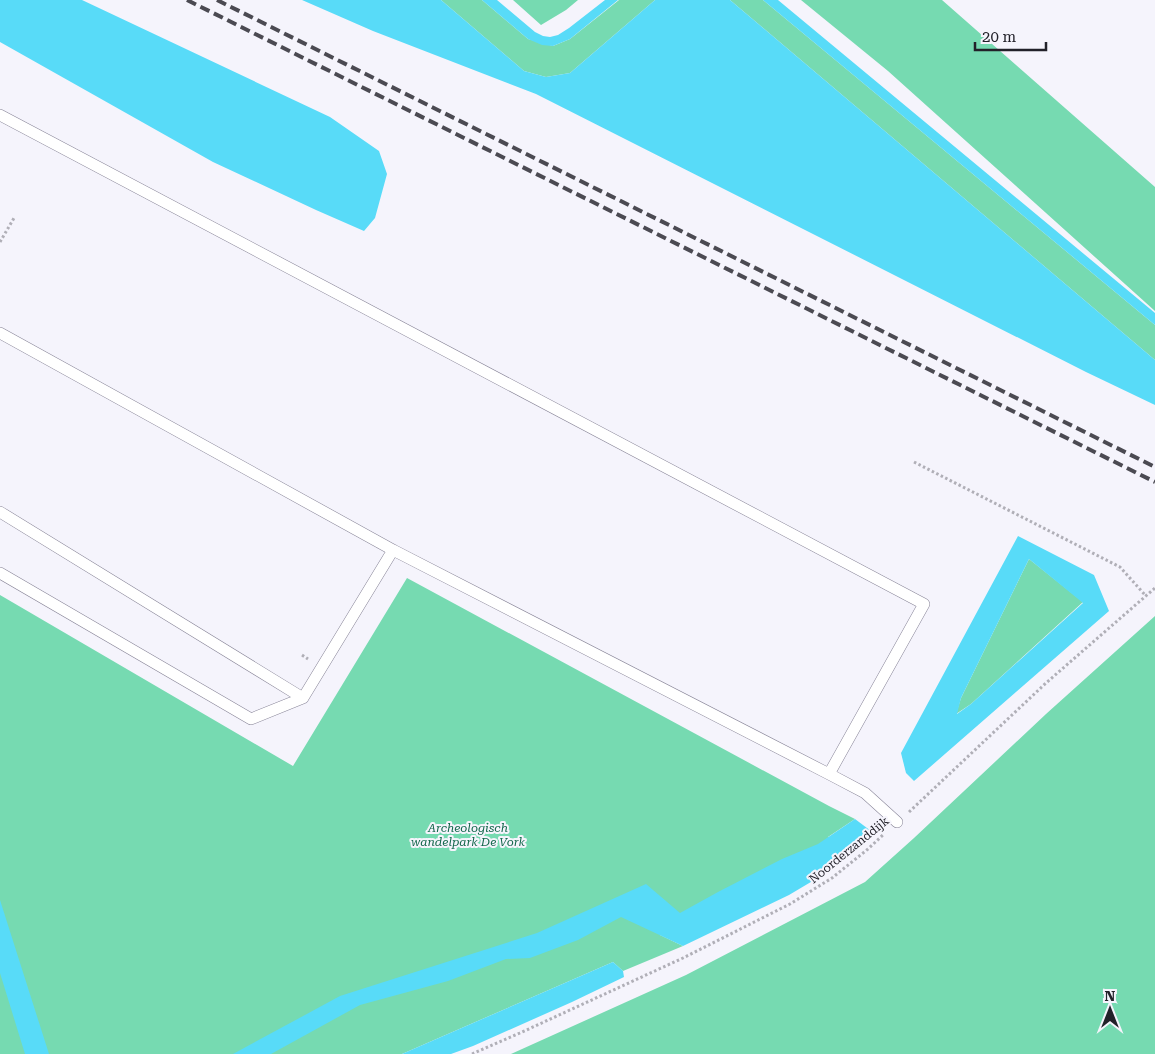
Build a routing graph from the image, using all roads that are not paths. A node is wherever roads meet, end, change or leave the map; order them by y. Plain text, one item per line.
1 (0, 115) edge
2 (0, 333) edge
3 (0, 512) edge
4 (393, 550) junction
5 (0, 573) edge
6 (303, 698) junction
7 (829, 774) junction
8 (897, 822) road end

1 - 7 lane
2 - 4 lane
3 - 6 lane
4 - 6 lane
4 - 7 lane
5 - 6 lane
7 - 8 lane

